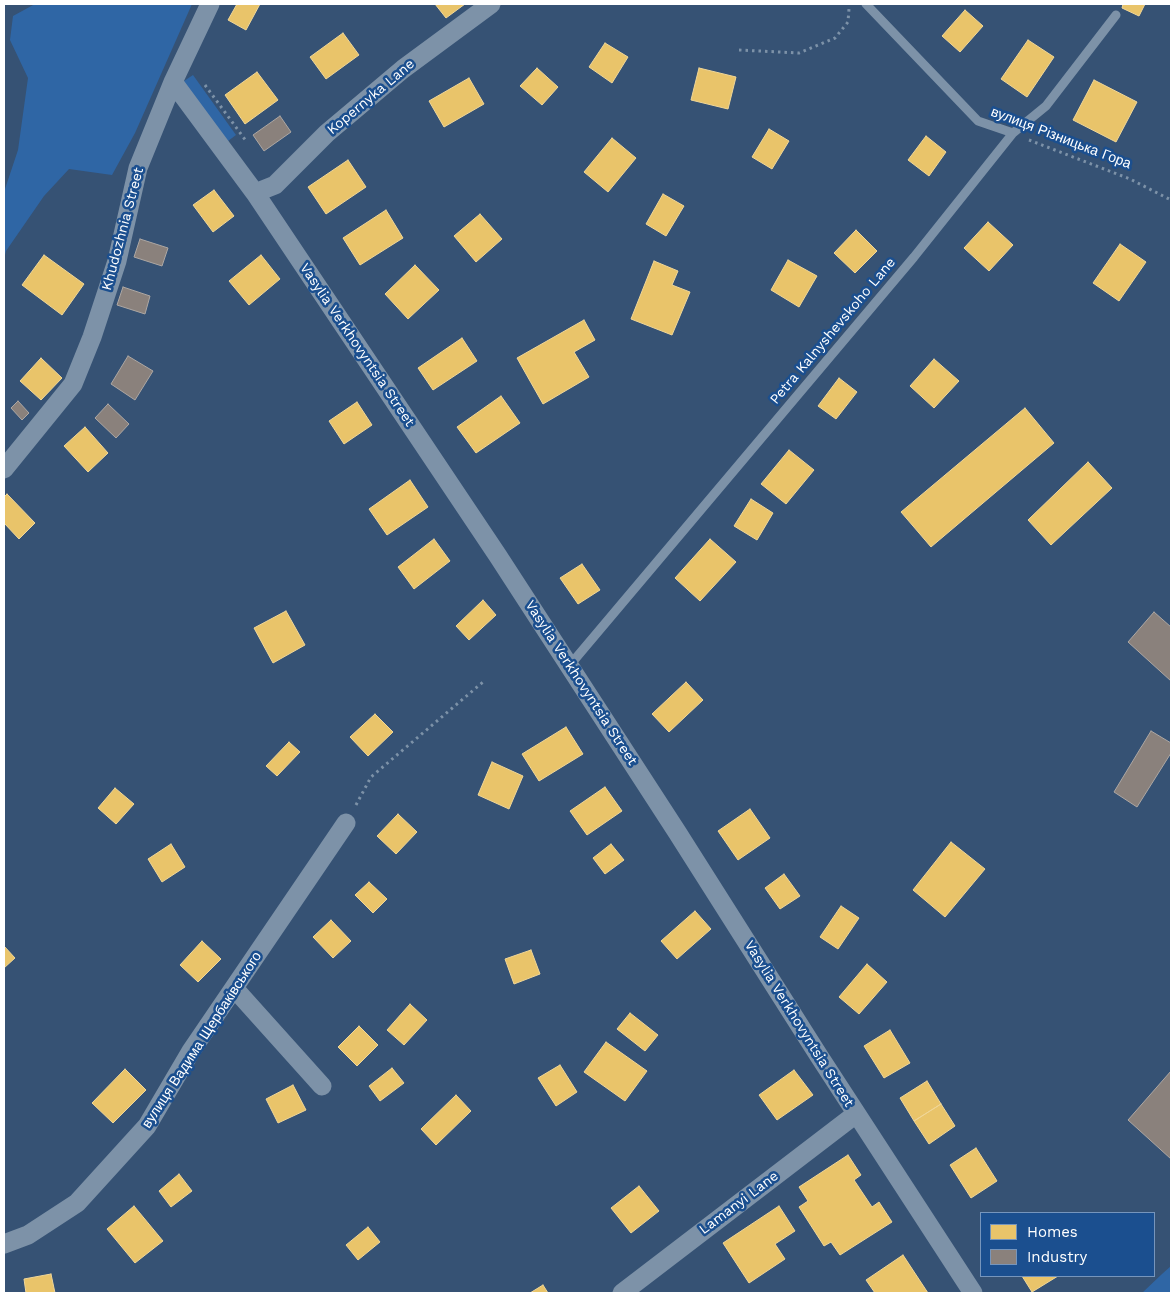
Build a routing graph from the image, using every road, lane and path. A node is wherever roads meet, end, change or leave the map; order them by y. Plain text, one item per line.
1 (210, 4) edge
2 (491, 4) edge
3 (848, 4) edge
4 (866, 4) edge
5 (1116, 15) dead end
6 (739, 50) dead end
7 (173, 82) junction
8 (1013, 133) junction
9 (255, 193) junction
10 (1171, 200) edge
11 (4, 469) edge
12 (570, 665) junction
13 (483, 682) dead end
14 (346, 823) joint
15 (234, 988) junction
16 (322, 1086) dead end
17 (856, 1114) junction
18 (4, 1244) edge
19 (622, 1293) edge
20 (973, 1293) edge

1 - 7 street, Khudozhnia Street
2 - 9 street, Kopernyka Lane
3 - 6 path
4 - 8 lane, вулиця Різницька Гора
5 - 8 lane, Petra Kalnyshevskoho Lane
7 - 9 street, Vasylia Verkhovyntsia Street
7 - 11 street, Khudozhnia Street
8 - 10 path, вулиця Різницька Гора
8 - 12 lane, Petra Kalnyshevskoho Lane
9 - 12 street, Vasylia Verkhovyntsia Street
12 - 17 street, Vasylia Verkhovyntsia Street
13 - 14 path
14 - 15 street, вулиця Вадима Щербаківського
15 - 16 street
15 - 18 street, вулиця Вадима Щербаківського
17 - 19 street, Lamanyi Lane
17 - 20 street, Vasylia Verkhovyntsia Street

